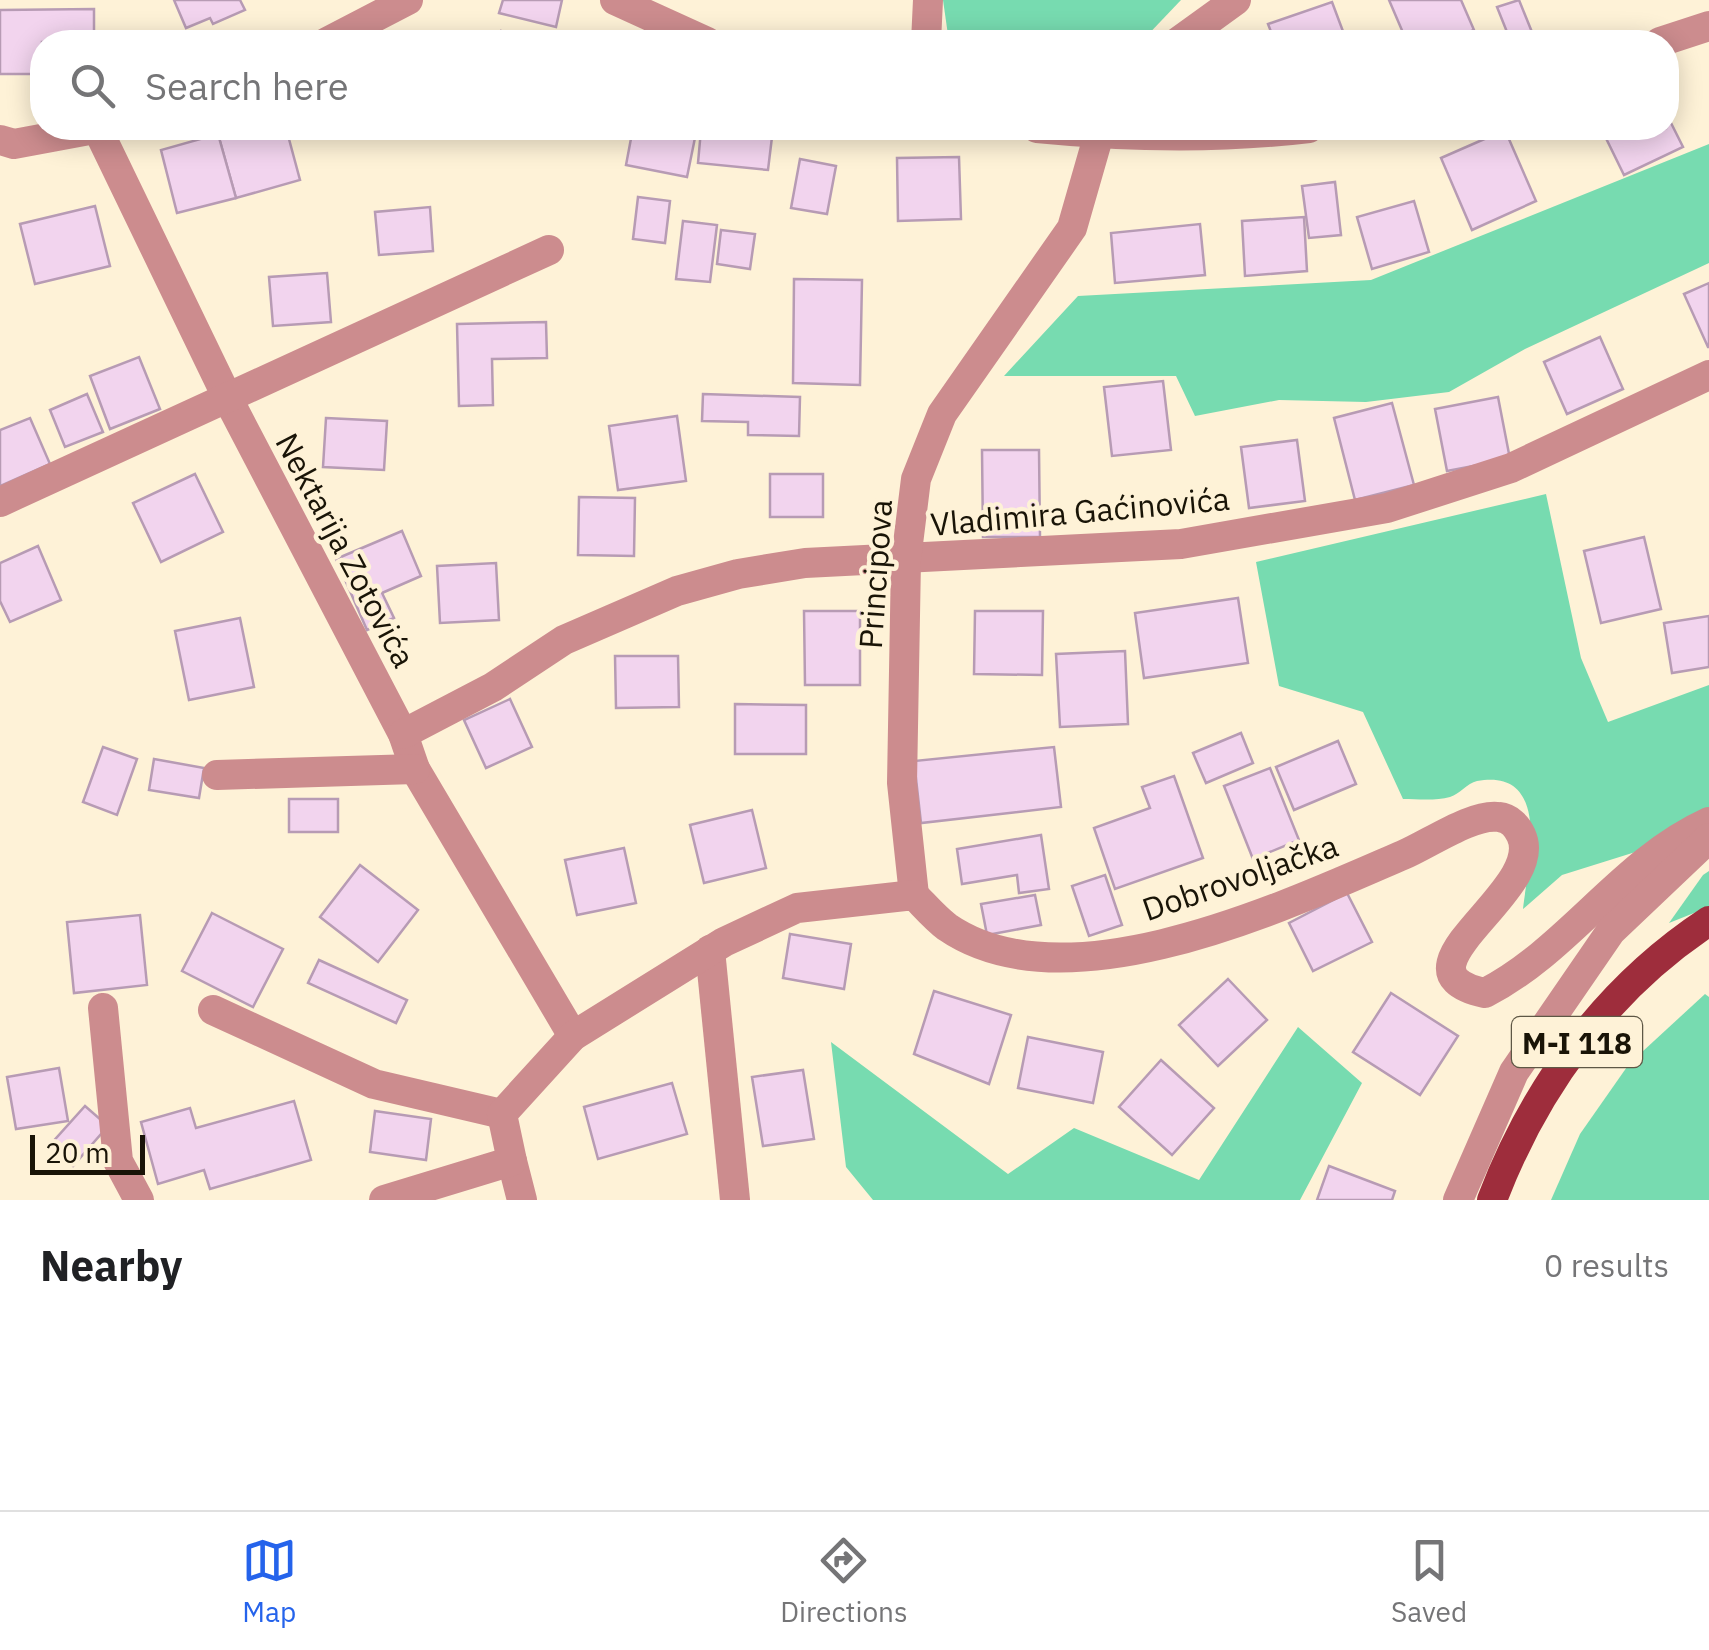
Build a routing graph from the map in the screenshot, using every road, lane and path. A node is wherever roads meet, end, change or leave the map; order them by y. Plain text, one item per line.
1 (408, 0) edge
2 (616, 0) edge
3 (928, 0) edge
4 (1236, 0) edge
5 (1709, 26) edge
6 (350, 30) edge
7 (682, 30) edge
8 (927, 30) edge
9 (1195, 30) edge
10 (1679, 36) edge
11 (0, 140) edge
12 (35, 140) edge
13 (105, 140) edge
14 (1099, 140) edge
15 (549, 250) dead end
16 (1709, 375) edge
17 (228, 399) junction
18 (0, 502) edge
19 (906, 560) junction
20 (403, 734) junction
21 (415, 769) junction
22 (217, 775) dead end
23 (1709, 822) edge
24 (1709, 838) edge
25 (914, 895) junction
26 (1709, 921) edge
27 (710, 950) junction
28 (103, 1008) dead end
29 (213, 1010) dead end
30 (573, 1036) junction
31 (502, 1114) junction
32 (512, 1161) junction
33 (139, 1200) edge
34 (384, 1200) edge
35 (522, 1200) edge
36 (734, 1200) edge
37 (1458, 1200) edge
38 (1492, 1200) edge

1 - 6 street
2 - 7 street
3 - 8 street
4 - 9 street
5 - 10 street
11 - 12 street
13 - 17 street, Nektarija Zotovića
14 - 19 street, Principova
15 - 17 street
16 - 19 street, Vladimira Gaćinovića
17 - 18 street
17 - 20 street, Nektarija Zotovića
19 - 20 street
19 - 25 street, Principova
20 - 21 street, Nektarija Zotovića
21 - 22 street
21 - 30 street, Nektarija Zotovića
23 - 25 street, Dobrovoljačka
24 - 37 street
25 - 27 street
26 - 38 main road, M-I 118
27 - 30 street
27 - 36 street
28 - 33 street
29 - 31 street
30 - 31 street
31 - 32 street
32 - 34 street
32 - 35 street

